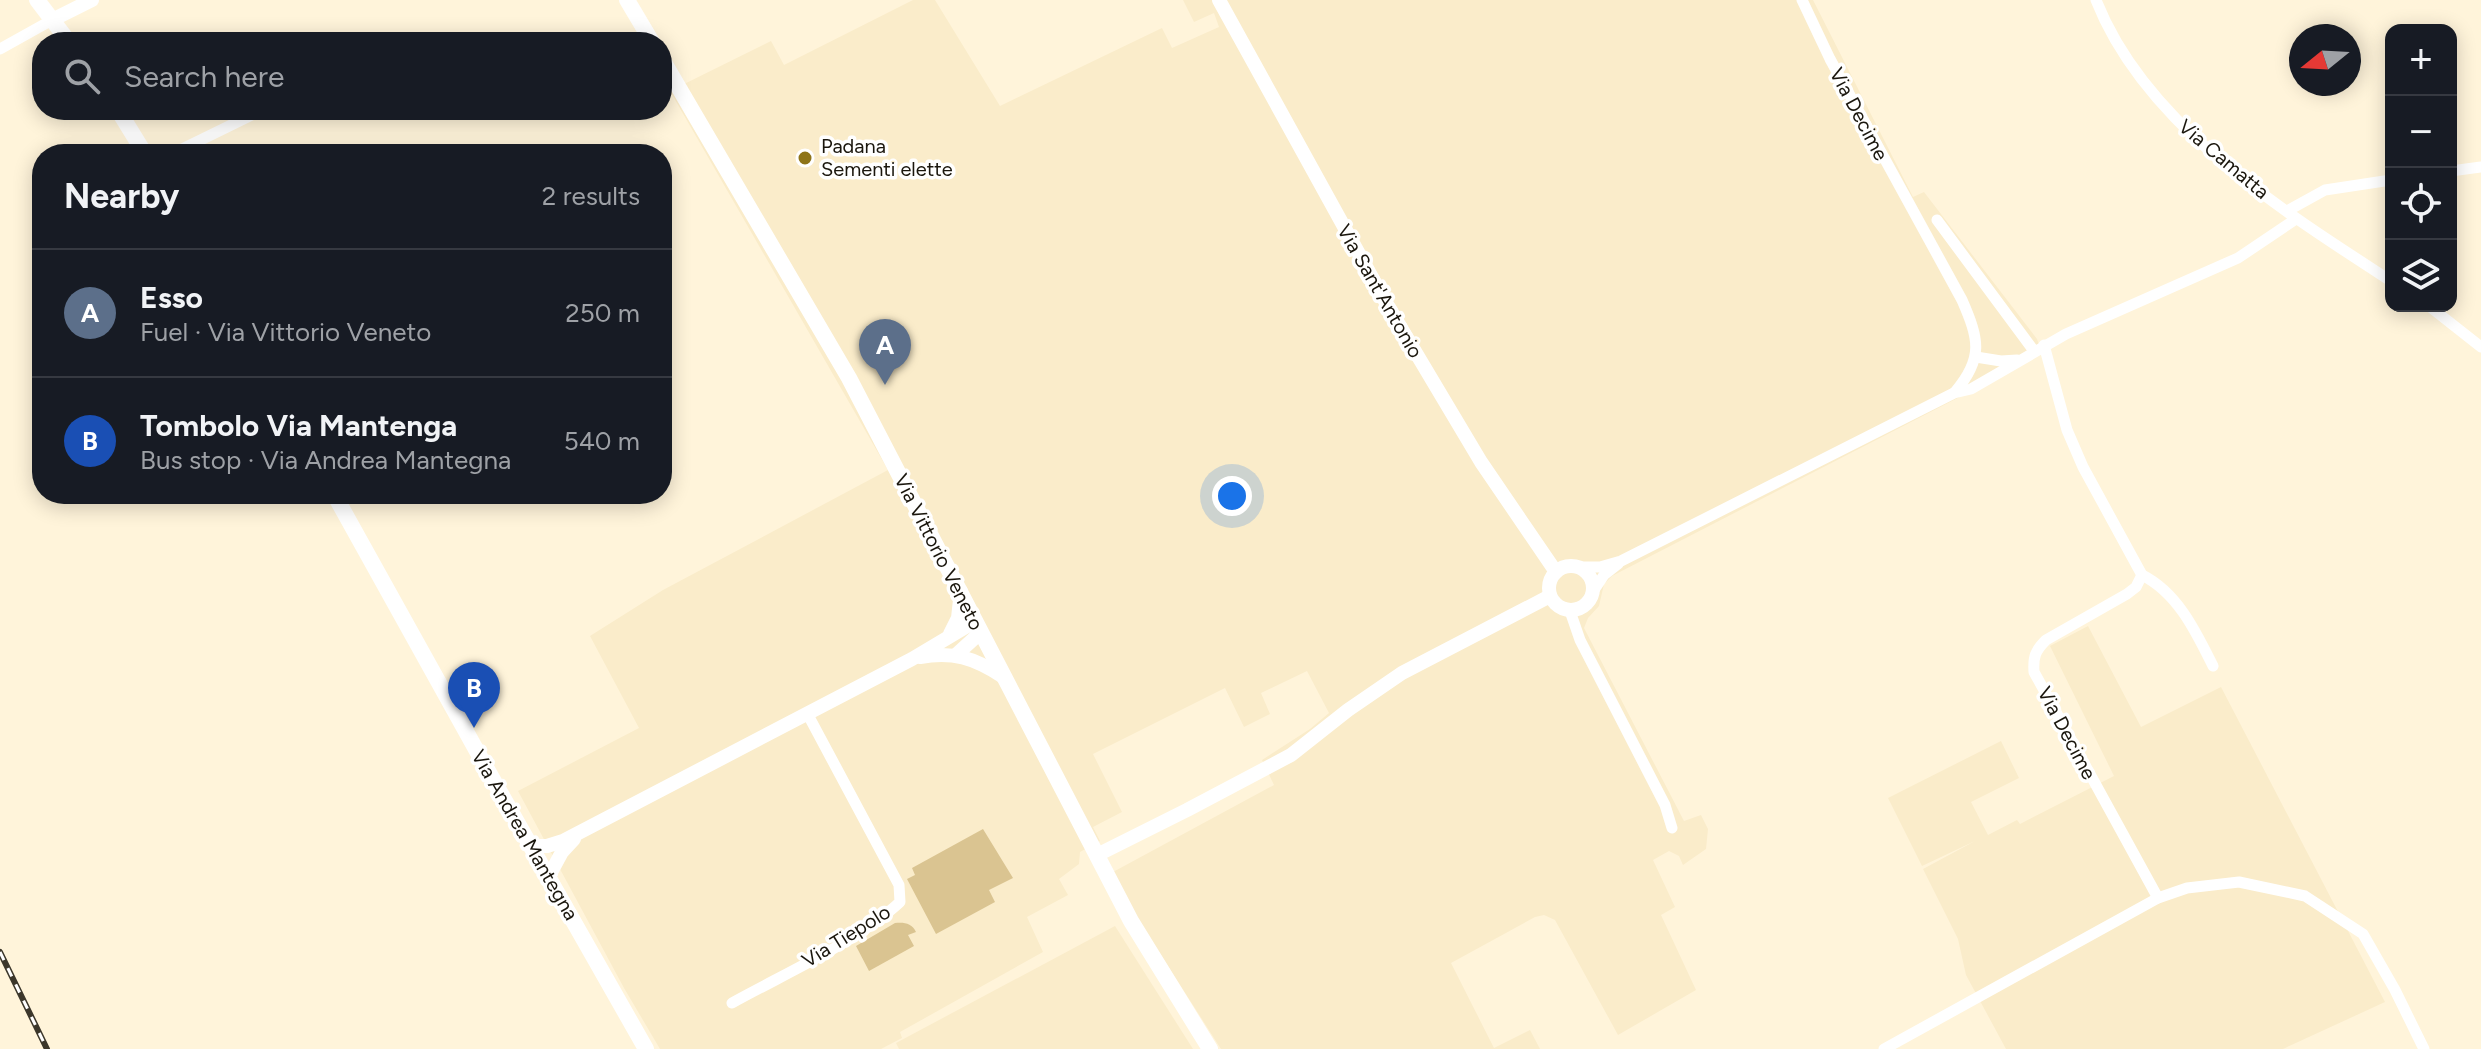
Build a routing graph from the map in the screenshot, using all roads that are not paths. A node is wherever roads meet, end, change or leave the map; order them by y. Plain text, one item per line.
1 (37, 0) edge
2 (92, 0) edge
3 (627, 0) edge
4 (1219, 0) edge
5 (1802, 0) edge
6 (2096, 0) edge
7 (52, 20) junction
8 (61, 32) edge
9 (646, 32) edge
10 (0, 49) edge
11 (672, 76) edge
12 (124, 120) edge
13 (242, 120) edge
14 (139, 144) edge
15 (192, 144) edge
16 (2481, 167) edge
17 (2457, 170) edge
18 (2385, 181) edge
19 (2292, 215) junction
20 (1937, 220) dead end
21 (2385, 277) edge
22 (2437, 312) edge
23 (2481, 347) edge
24 (2039, 348) junction
25 (2021, 358) junction
26 (1974, 362) junction
27 (1995, 375) junction
28 (1954, 393) junction
29 (340, 504) edge
30 (1621, 561) junction
31 (1578, 567) junction
32 (1556, 572) junction
33 (2142, 575) junction
34 (1594, 590) junction
35 (961, 591) junction
36 (1550, 596) junction
37 (1570, 611) junction
38 (977, 627) junction
39 (950, 635) junction
40 (957, 654) junction
41 (912, 659) junction
42 (2213, 666) dead end
43 (1002, 676) junction
44 (807, 713) junction
45 (1672, 828) dead end
46 (583, 830) junction
47 (539, 852) junction
48 (562, 852) junction
49 (1097, 855) junction
50 (549, 876) junction
51 (2158, 898) junction
52 (732, 1003) dead end
53 (646, 1049) edge
54 (1210, 1049) edge
55 (1884, 1049) edge
56 (2424, 1049) edge

1 - 7 main road
2 - 7 street
3 - 9 main road
4 - 32 street, Via Sant'Antonio
5 - 26 street, Via Decime
6 - 19 street, Via Camatta
7 - 8 main road
7 - 10 street
11 - 35 main road, Via Vittorio Veneto
12 - 14 main road
13 - 15 street
16 - 17 street
18 - 19 street
19 - 21 street, Via Camatta
19 - 24 street
20 - 24 street
22 - 23 street
24 - 25 street
24 - 33 street
25 - 26 street
25 - 27 street
26 - 27 street
26 - 28 street
27 - 28 street
28 - 30 street
29 - 47 main road, Via Andrea Mantegna
30 - 31 street
30 - 34 street
31 - 32 street
31 - 34 street
32 - 36 street
33 - 42 street
33 - 51 street, Via Decime
34 - 37 street
35 - 38 main road, Via Vittorio Veneto
35 - 39 street
36 - 37 street
36 - 49 street
37 - 45 street
38 - 39 street
38 - 40 street
38 - 43 main road, Via Vittorio Veneto
39 - 41 street
40 - 41 street
40 - 43 street
41 - 44 street
43 - 49 main road, Via Vittorio Veneto
44 - 46 street
44 - 52 street, Via Tiepolo
46 - 47 street
46 - 48 street
47 - 48 street
47 - 50 main road, Via Andrea Mantegna
48 - 50 street
49 - 54 main road, Via Vittorio Veneto
50 - 53 main road, Via Andrea Mantegna
51 - 55 street
51 - 56 street

